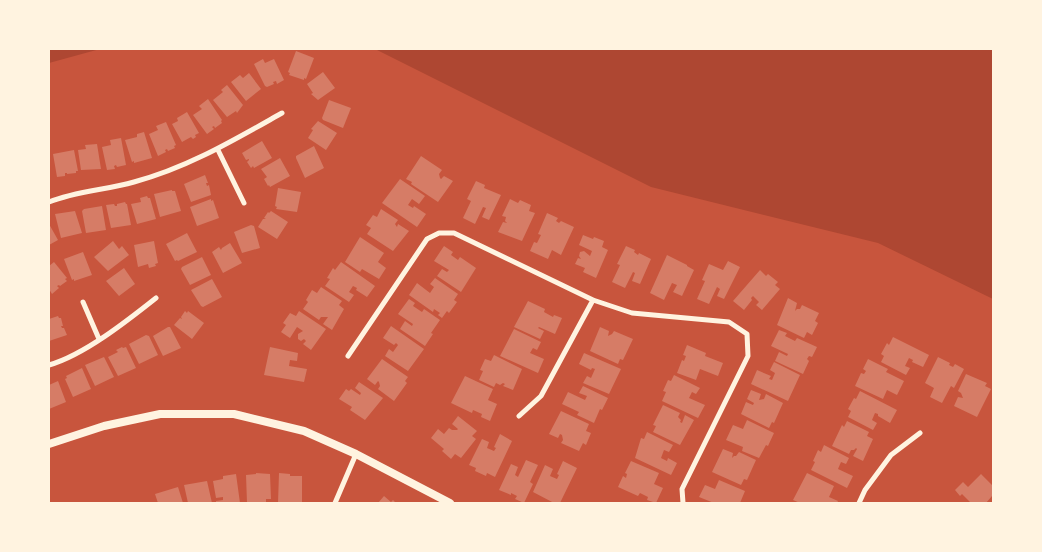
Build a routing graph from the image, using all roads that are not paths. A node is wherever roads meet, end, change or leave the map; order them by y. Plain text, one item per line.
1 (282, 113) dead end
2 (218, 150) junction
3 (49, 202) edge
4 (244, 203) dead end
5 (156, 298) dead end
6 (593, 300) junction
7 (83, 302) dead end
8 (99, 339) junction
9 (348, 356) dead end
10 (49, 365) edge
11 (519, 416) dead end
12 (920, 433) dead end
13 (49, 444) edge
14 (356, 454) junction
15 (334, 503) edge
16 (450, 503) edge
17 (683, 503) edge
18 (859, 503) edge

1 - 2 street
2 - 3 street
2 - 4 street
5 - 8 street
6 - 9 street
6 - 11 street
6 - 17 street
7 - 8 street
8 - 10 street
12 - 18 street
13 - 14 street
14 - 15 street
14 - 16 street

